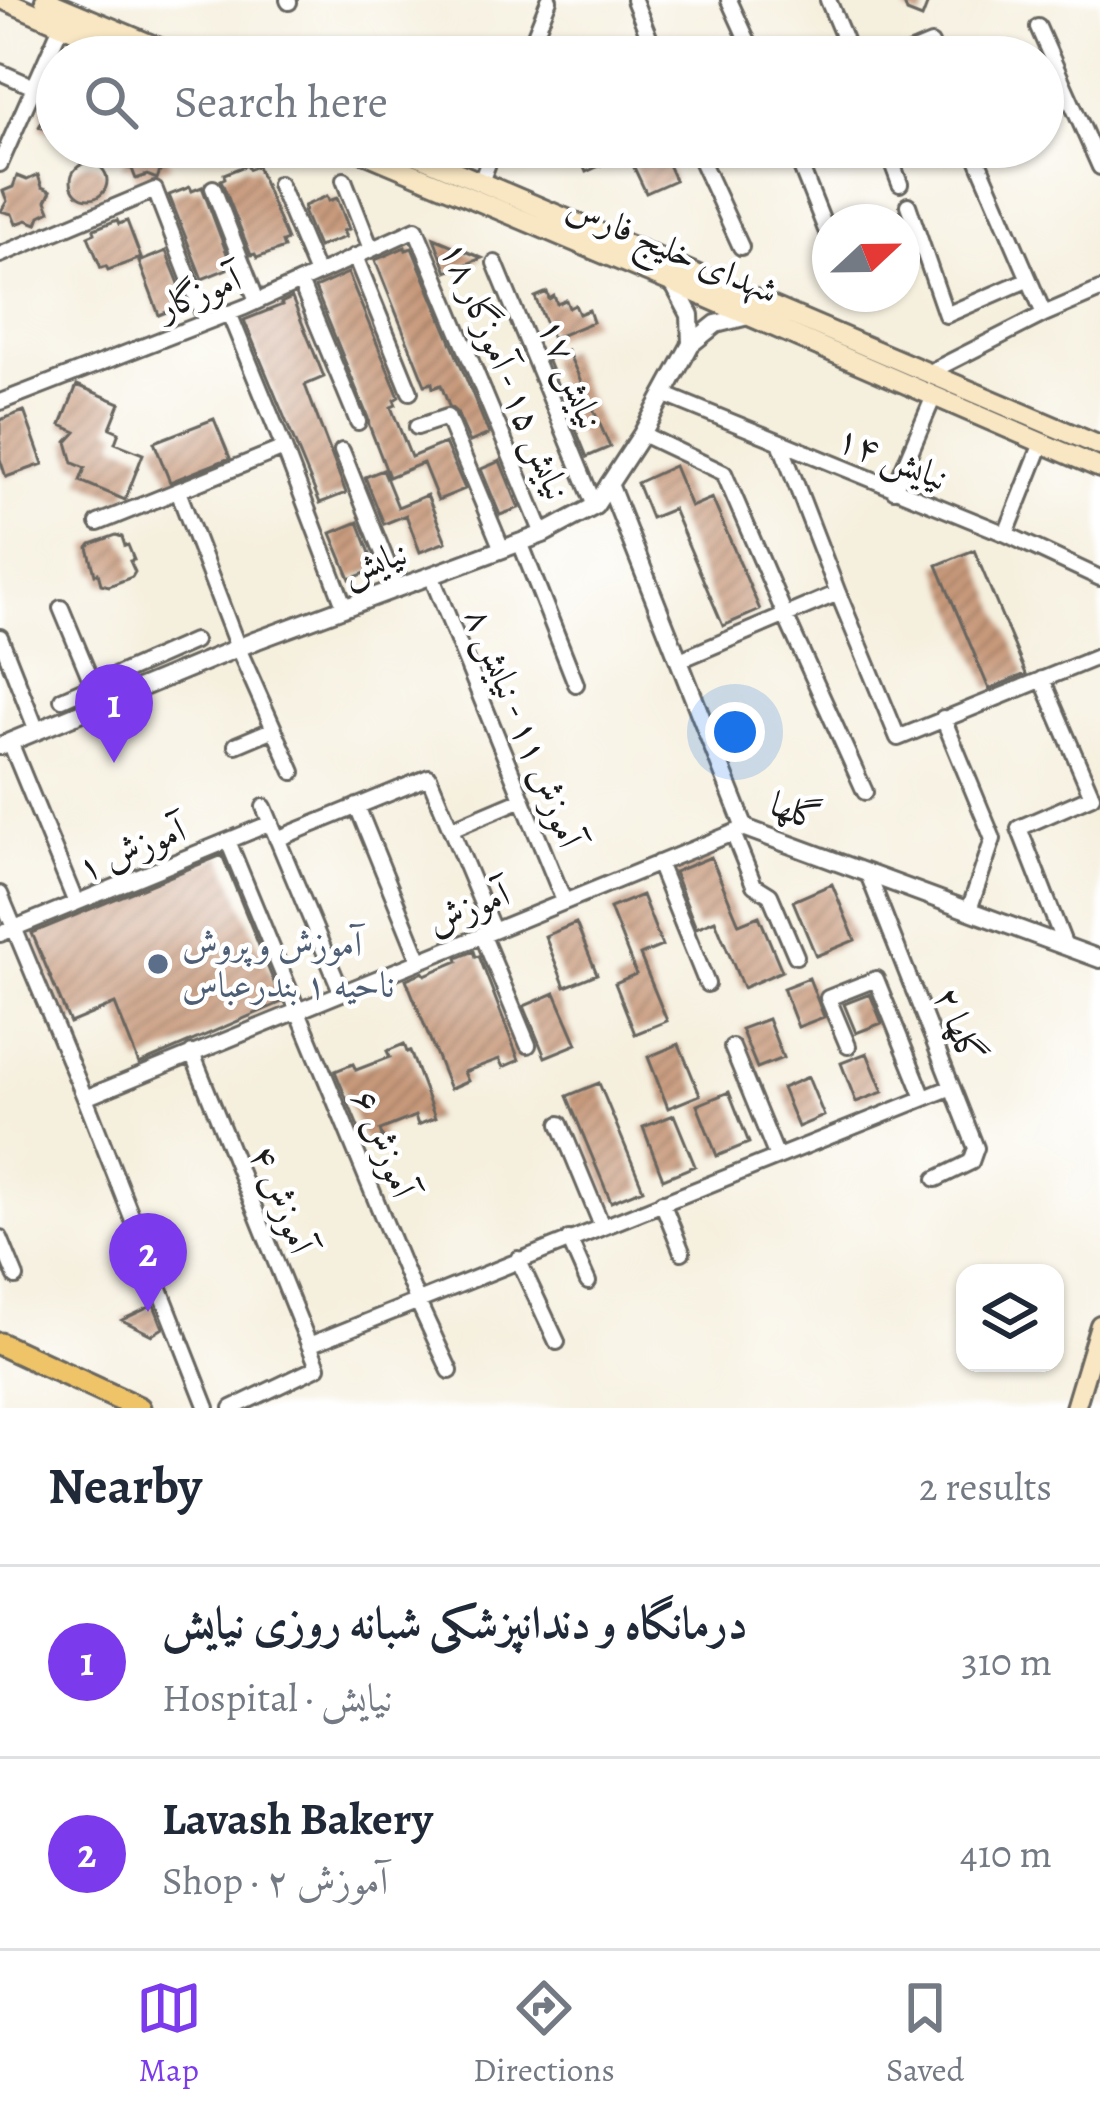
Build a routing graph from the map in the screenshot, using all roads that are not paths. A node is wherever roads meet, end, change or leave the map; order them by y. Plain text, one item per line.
1 (4, 0) edge
2 (45, 0) edge
3 (634, 0) edge
4 (729, 0) edge
5 (828, 0) edge
6 (544, 4) edge
7 (71, 13) edge
8 (1038, 27) dead end
9 (105, 36) edge
10 (129, 36) edge
11 (533, 36) edge
12 (649, 36) edge
13 (745, 36) edge
14 (843, 36) edge
15 (1042, 36) edge
16 (0, 72) edge
17 (36, 83) edge
18 (1064, 86) edge
19 (34, 87) junction
20 (0, 164) edge
21 (1100, 167) edge
22 (400, 168) edge
23 (448, 168) edge
24 (486, 168) edge
25 (705, 168) edge
26 (801, 168) edge
27 (894, 168) edge
28 (981, 168) edge
29 (344, 180) dead end
30 (481, 182) junction
31 (279, 184) dead end
32 (900, 184) dead end
33 (214, 188) dead end
34 (816, 204) edge
35 (416, 229) joint
36 (920, 240) edge
37 (741, 247) dead end
38 (371, 249) junction
39 (0, 255) edge
40 (356, 256) junction
41 (495, 263) dead end
42 (317, 274) junction
43 (1029, 279) junction
44 (300, 282) junction
45 (673, 283) junction
46 (1100, 290) edge
47 (257, 302) junction
48 (229, 314) junction
49 (1044, 314) junction
50 (748, 316) junction
51 (206, 322) junction
52 (691, 344) junction
53 (928, 373) junction
54 (410, 392) dead end
55 (663, 394) junction
56 (934, 396) junction
57 (0, 402) edge
58 (358, 422) dead end
59 (417, 427) dead end
60 (642, 434) junction
61 (1042, 442) junction
62 (781, 445) junction
63 (1100, 446) edge
64 (284, 448) junction
65 (342, 451) dead end
66 (1100, 468) edge
67 (609, 484) junction
68 (894, 490) junction
69 (178, 491) junction
70 (595, 506) junction
71 (98, 524) dead end
72 (543, 534) junction
73 (1006, 534) junction
74 (520, 542) junction
75 (502, 549) junction
76 (431, 575) junction
77 (1100, 578) edge
78 (397, 588) junction
79 (838, 592) junction
80 (61, 608) dead end
81 (345, 608) junction
82 (784, 615) junction
83 (0, 637) edge
84 (194, 641) dead end
85 (238, 648) junction
86 (1100, 656) edge
87 (680, 660) junction
88 (1042, 679) junction
89 (576, 684) dead end
90 (93, 686) junction
91 (62, 699) dead end
92 (100, 705) junction
93 (943, 718) junction
94 (274, 729) junction
95 (37, 731) junction
96 (5, 744) edge
97 (236, 745) dead end
98 (293, 772) dead end
99 (865, 793) dead end
100 (1096, 795) edge
101 (522, 799) junction
102 (357, 806) junction
103 (264, 807) dead end
104 (271, 823) junction
105 (1019, 828) junction
106 (451, 829) junction
107 (739, 830) junction
108 (278, 839) junction
109 (993, 839) junction
110 (228, 841) junction
111 (658, 863) junction
112 (868, 874) junction
113 (0, 894) edge
114 (563, 901) junction
115 (76, 903) junction
116 (970, 910) junction
117 (7, 931) edge
118 (488, 932) junction
119 (1065, 946) junction
120 (796, 956) dead end
121 (1100, 958) edge
122 (419, 959) junction
123 (707, 984) dead end
124 (340, 991) junction
125 (297, 1010) junction
126 (528, 1045) dead end
127 (848, 1046) dead end
128 (732, 1047) dead end
129 (191, 1053) junction
130 (952, 1087) junction
131 (85, 1098) junction
132 (924, 1098) junction
133 (560, 1124) dead end
134 (776, 1156) junction
135 (936, 1179) dead end
136 (662, 1202) junction
137 (602, 1226) junction
138 (0, 1238) edge
139 (568, 1240) junction
140 (682, 1252) dead end
141 (518, 1259) junction
142 (16, 1276) dead end
143 (588, 1282) dead end
144 (417, 1300) junction
145 (1100, 1325) edge
146 (557, 1342) dead end
147 (0, 1344) edge
148 (309, 1345) junction
149 (450, 1371) dead end
150 (139, 1408) edge
151 (207, 1408) edge
152 (232, 1408) edge
153 (1075, 1408) edge

1 - 7 main road
2 - 7 main road
3 - 12 street
4 - 13 street
5 - 14 street
6 - 11 street
7 - 9 main road
7 - 10 main road
8 - 15 street
16 - 19 street
17 - 19 street
18 - 21 street
19 - 20 street
22 - 45 main road, شهدای خلیج فارس
23 - 30 main road, شهدای خلیج فارس
24 - 30 street
25 - 37 street
26 - 34 street
27 - 32 street
28 - 43 street
29 - 38 street
30 - 53 main road, شهدای خلیج فارس
31 - 42 street
33 - 47 street
35 - 38 street, آموزگار
35 - 72 street, نیایش ۱۵ - آموزگار ۱۸
36 - 43 street
38 - 40 street, آموزگار
39 - 51 street
40 - 42 street, آموزگار
40 - 54 street
41 - 70 street, نیایش ۱۷
42 - 44 street, آموزگار
43 - 49 street
44 - 47 street, آموزگار
44 - 58 street
45 - 50 main road, شهدای خلیج فارس
45 - 52 street
46 - 49 street
47 - 48 street, آموزگار
48 - 51 street, آموزگار
48 - 64 street
49 - 53 street
50 - 52 street
50 - 56 main road, شهدای خلیج فارس
51 - 57 street, آموزگار
52 - 55 street, نیایش
53 - 63 main road, شهدای خلیج فارس
55 - 60 street, نیایش
55 - 62 street, نیایش ۱۴
56 - 61 main road, شهدای خلیج فارس
56 - 68 street
59 - 75 street
60 - 67 street, نیایش
60 - 82 street
61 - 66 main road, شهدای خلیج فارس
61 - 73 street
62 - 68 street, نیایش ۱۴
62 - 79 street
64 - 69 street
64 - 81 street
65 - 78 street
67 - 70 street, نیایش
67 - 87 street, گلها
68 - 73 street, نیایش ۱۴
69 - 71 street
69 - 85 street
70 - 72 street, نیایش
72 - 74 street, نیایش
73 - 77 street, نیایش ۱۴
74 - 75 street, نیایش
74 - 89 street
75 - 76 street, نیایش
76 - 78 street, نیایش
76 - 101 street, آموزش ۱۱ - نیایش ۸
78 - 81 street, نیایش
79 - 82 street
79 - 93 street
80 - 90 street
81 - 85 street, نیایش
82 - 87 street
82 - 99 street
83 - 95 street
84 - 90 street
85 - 92 street, نیایش
85 - 94 street
86 - 88 street
87 - 107 street, گلها
88 - 93 street
88 - 100 street
90 - 91 street
90 - 92 street
92 - 95 street, نیایش
93 - 109 street
94 - 97 street
94 - 98 street
95 - 96 street, نیایش
96 - 115 street
100 - 105 street
101 - 106 street
101 - 114 street, آموزش ۱۱ - نیایش ۸
102 - 106 street
102 - 108 street
102 - 122 street
103 - 104 street
104 - 108 street
104 - 110 street, آموزش ۱
105 - 109 street
105 - 119 street
106 - 118 street
107 - 111 street, آموزش
107 - 112 street, گلها
107 - 120 street
108 - 124 street
109 - 116 street
110 - 115 street, آموزش ۱
110 - 125 street, آموزش ۶
111 - 114 street, آموزش
111 - 123 street
112 - 116 street, گلها
112 - 130 street, گلها ۲
113 - 117 street
114 - 118 street, آموزش
115 - 117 street, آموزش ۱
116 - 119 street, گلها
117 - 131 street
118 - 122 street, آموزش
118 - 126 street
119 - 121 street, گلها
122 - 124 street, آموزش
124 - 125 street, آموزش
125 - 129 street, آموزش
125 - 144 street, آموزش ۶
127 - 132 street
128 - 134 street
129 - 131 street, آموزش
129 - 148 street, آموزش ۴
130 - 132 street
130 - 135 street, گلها ۲
131 - 151 street
132 - 134 street
133 - 137 street
134 - 136 street
136 - 137 street
136 - 140 street
137 - 139 street
138 - 142 street
139 - 141 street
139 - 143 street
141 - 144 street
141 - 146 street
144 - 148 street
144 - 149 street, آموزش ۶
145 - 153 main road
147 - 150 main road
148 - 152 street, آموزش ۴

